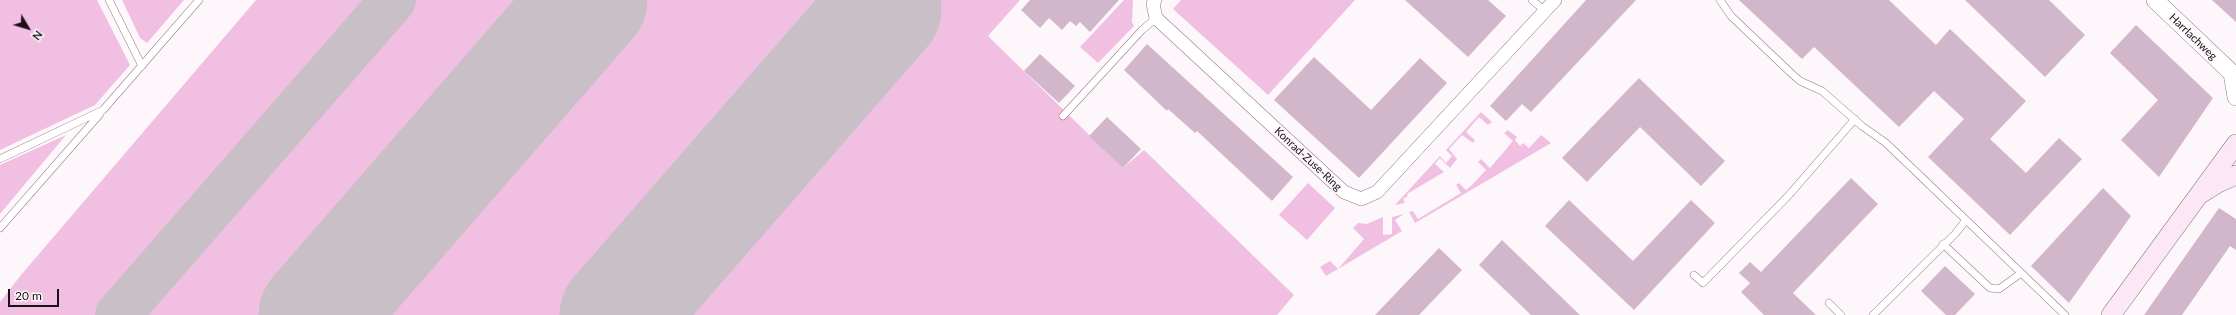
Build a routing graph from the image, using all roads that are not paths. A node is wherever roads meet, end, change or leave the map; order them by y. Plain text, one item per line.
1 (109, 0) edge
2 (199, 0) edge
3 (1155, 0) edge
4 (1532, 0) edge
5 (1555, 0) edge
6 (1720, 0) edge
7 (2155, 0) edge
8 (1545, 11) junction
9 (1156, 18) junction
10 (142, 66) junction
11 (2234, 75) edge
12 (2236, 97) edge
13 (103, 110) junction
14 (1063, 116) dead end
15 (1855, 119) junction
16 (2236, 144) edge
17 (0, 159) edge
18 (2236, 163) edge
19 (2236, 175) edge
20 (2218, 183) junction
21 (2194, 199) junction
22 (1966, 220) junction
23 (0, 228) edge
24 (1943, 244) junction
25 (2020, 274) junction
26 (1694, 275) dead end
27 (1829, 303) dead end
28 (1841, 315) edge
29 (1873, 315) edge
30 (2065, 315) edge
31 (2111, 315) edge

1 - 10 lane
2 - 10 lane
3 - 9 street
4 - 8 lane
5 - 8 street, Konrad-Zuse-Ring
6 - 15 lane
7 - 11 street, Harrlachweg
8 - 9 street, Konrad-Zuse-Ring
9 - 14 lane
10 - 13 lane
11 - 12 street, Harrlachweg
13 - 17 lane
13 - 23 lane
15 - 22 lane
15 - 26 lane
16 - 21 main road
18 - 20 main road
19 - 20 main road
20 - 21 main road
21 - 31 main road
22 - 24 lane
22 - 25 lane
24 - 25 lane
24 - 29 lane
25 - 30 lane
27 - 28 lane

